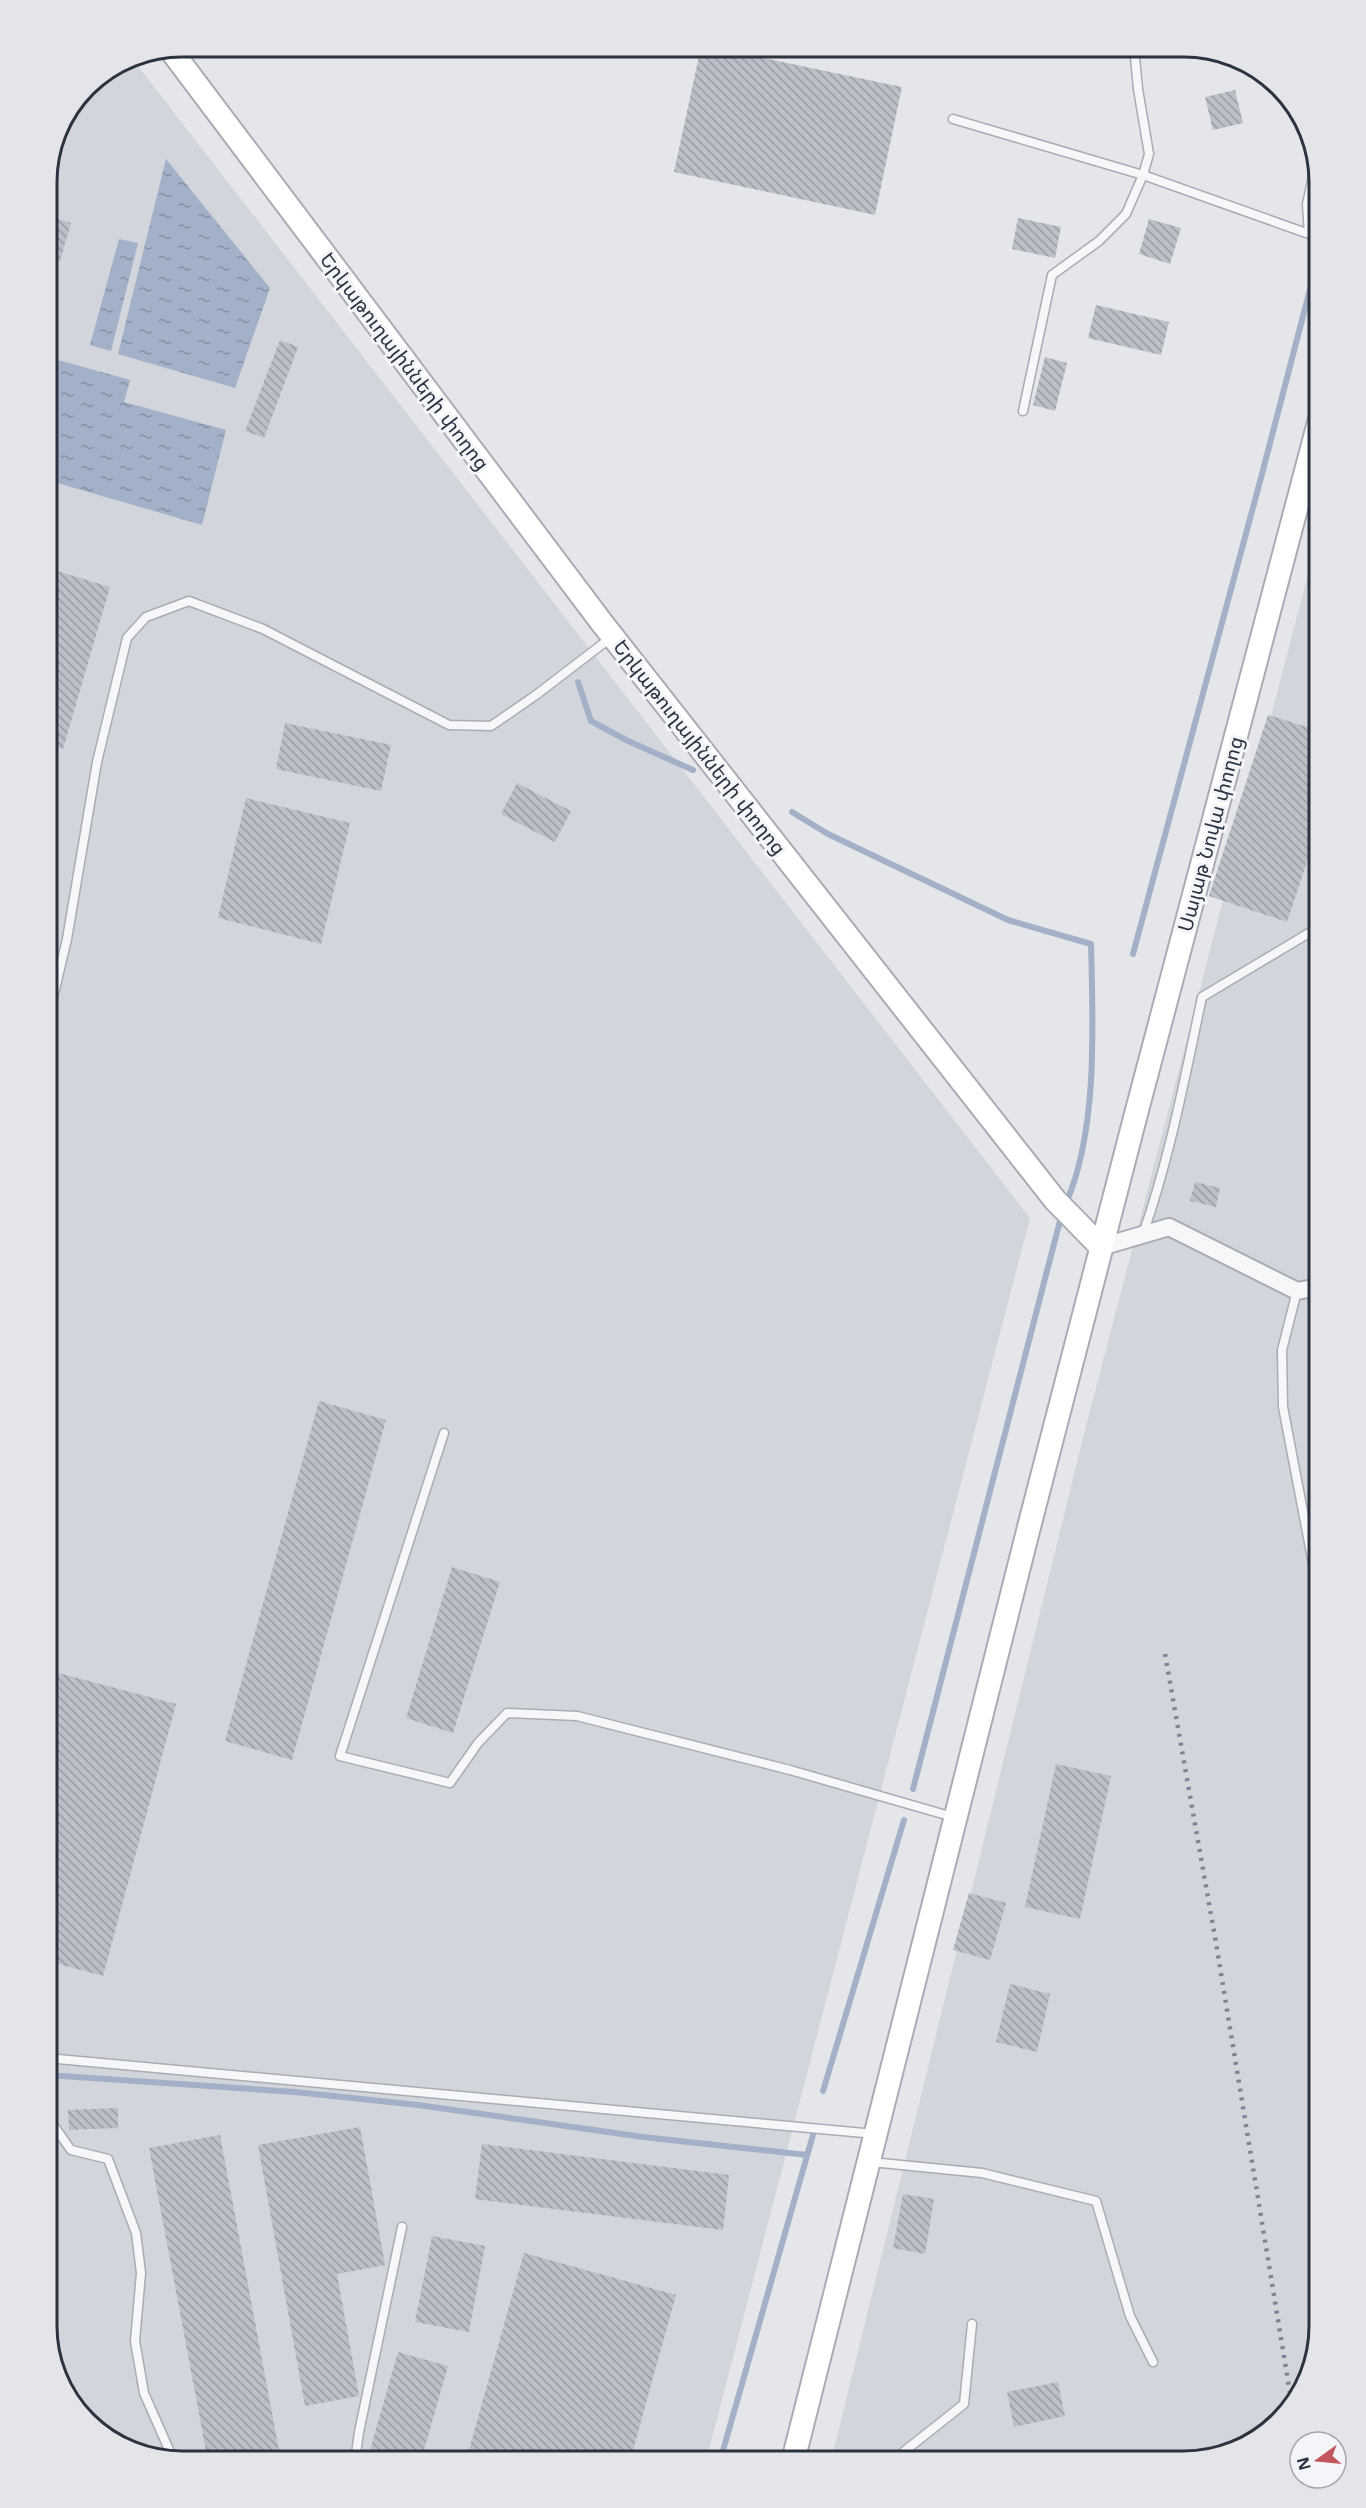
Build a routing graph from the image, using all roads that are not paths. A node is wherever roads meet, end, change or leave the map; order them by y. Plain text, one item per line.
1 (176, 57) edge
2 (1135, 57) edge
3 (953, 119) dead end
4 (1143, 175) junction
5 (1309, 195) edge
6 (1309, 234) edge
7 (1309, 234) edge
8 (1023, 411) dead end
9 (1309, 463) edge
10 (613, 636) junction
11 (1309, 934) edge
12 (57, 981) edge
13 (1143, 1235) junction
14 (1101, 1247) junction
15 (1309, 1289) edge
16 (1297, 1291) junction
17 (444, 1433) dead end
18 (1309, 1538) edge
19 (957, 1818) junction
20 (57, 2059) edge
21 (57, 2131) edge
22 (878, 2134) junction
23 (871, 2162) junction
24 (402, 2227) dead end
25 (972, 2324) dead end
26 (1153, 2362) dead end
27 (169, 2450) edge
28 (357, 2451) edge
29 (796, 2451) edge
30 (905, 2451) edge

1 - 10 main road, Երկաթուղայինների փողոց
2 - 4 lane
3 - 4 lane
4 - 7 lane
4 - 8 lane
5 - 6 lane
9 - 14 main road, Սայաթ Նովա փողոց
10 - 12 lane
10 - 14 main road, Երկաթուղայինների փողոց
11 - 13 lane
13 - 14 street
13 - 16 street
14 - 19 main road, Սայաթ Նովա փողոց
15 - 16 street
16 - 18 lane
17 - 19 lane
19 - 22 main road, Սայաթ Նովա փողոց
20 - 22 lane
21 - 27 lane
22 - 23 main road, Սայաթ Նովա փողոց
23 - 26 lane
23 - 29 main road, Սայաթ Նովա փողոց
24 - 28 lane
25 - 30 lane

